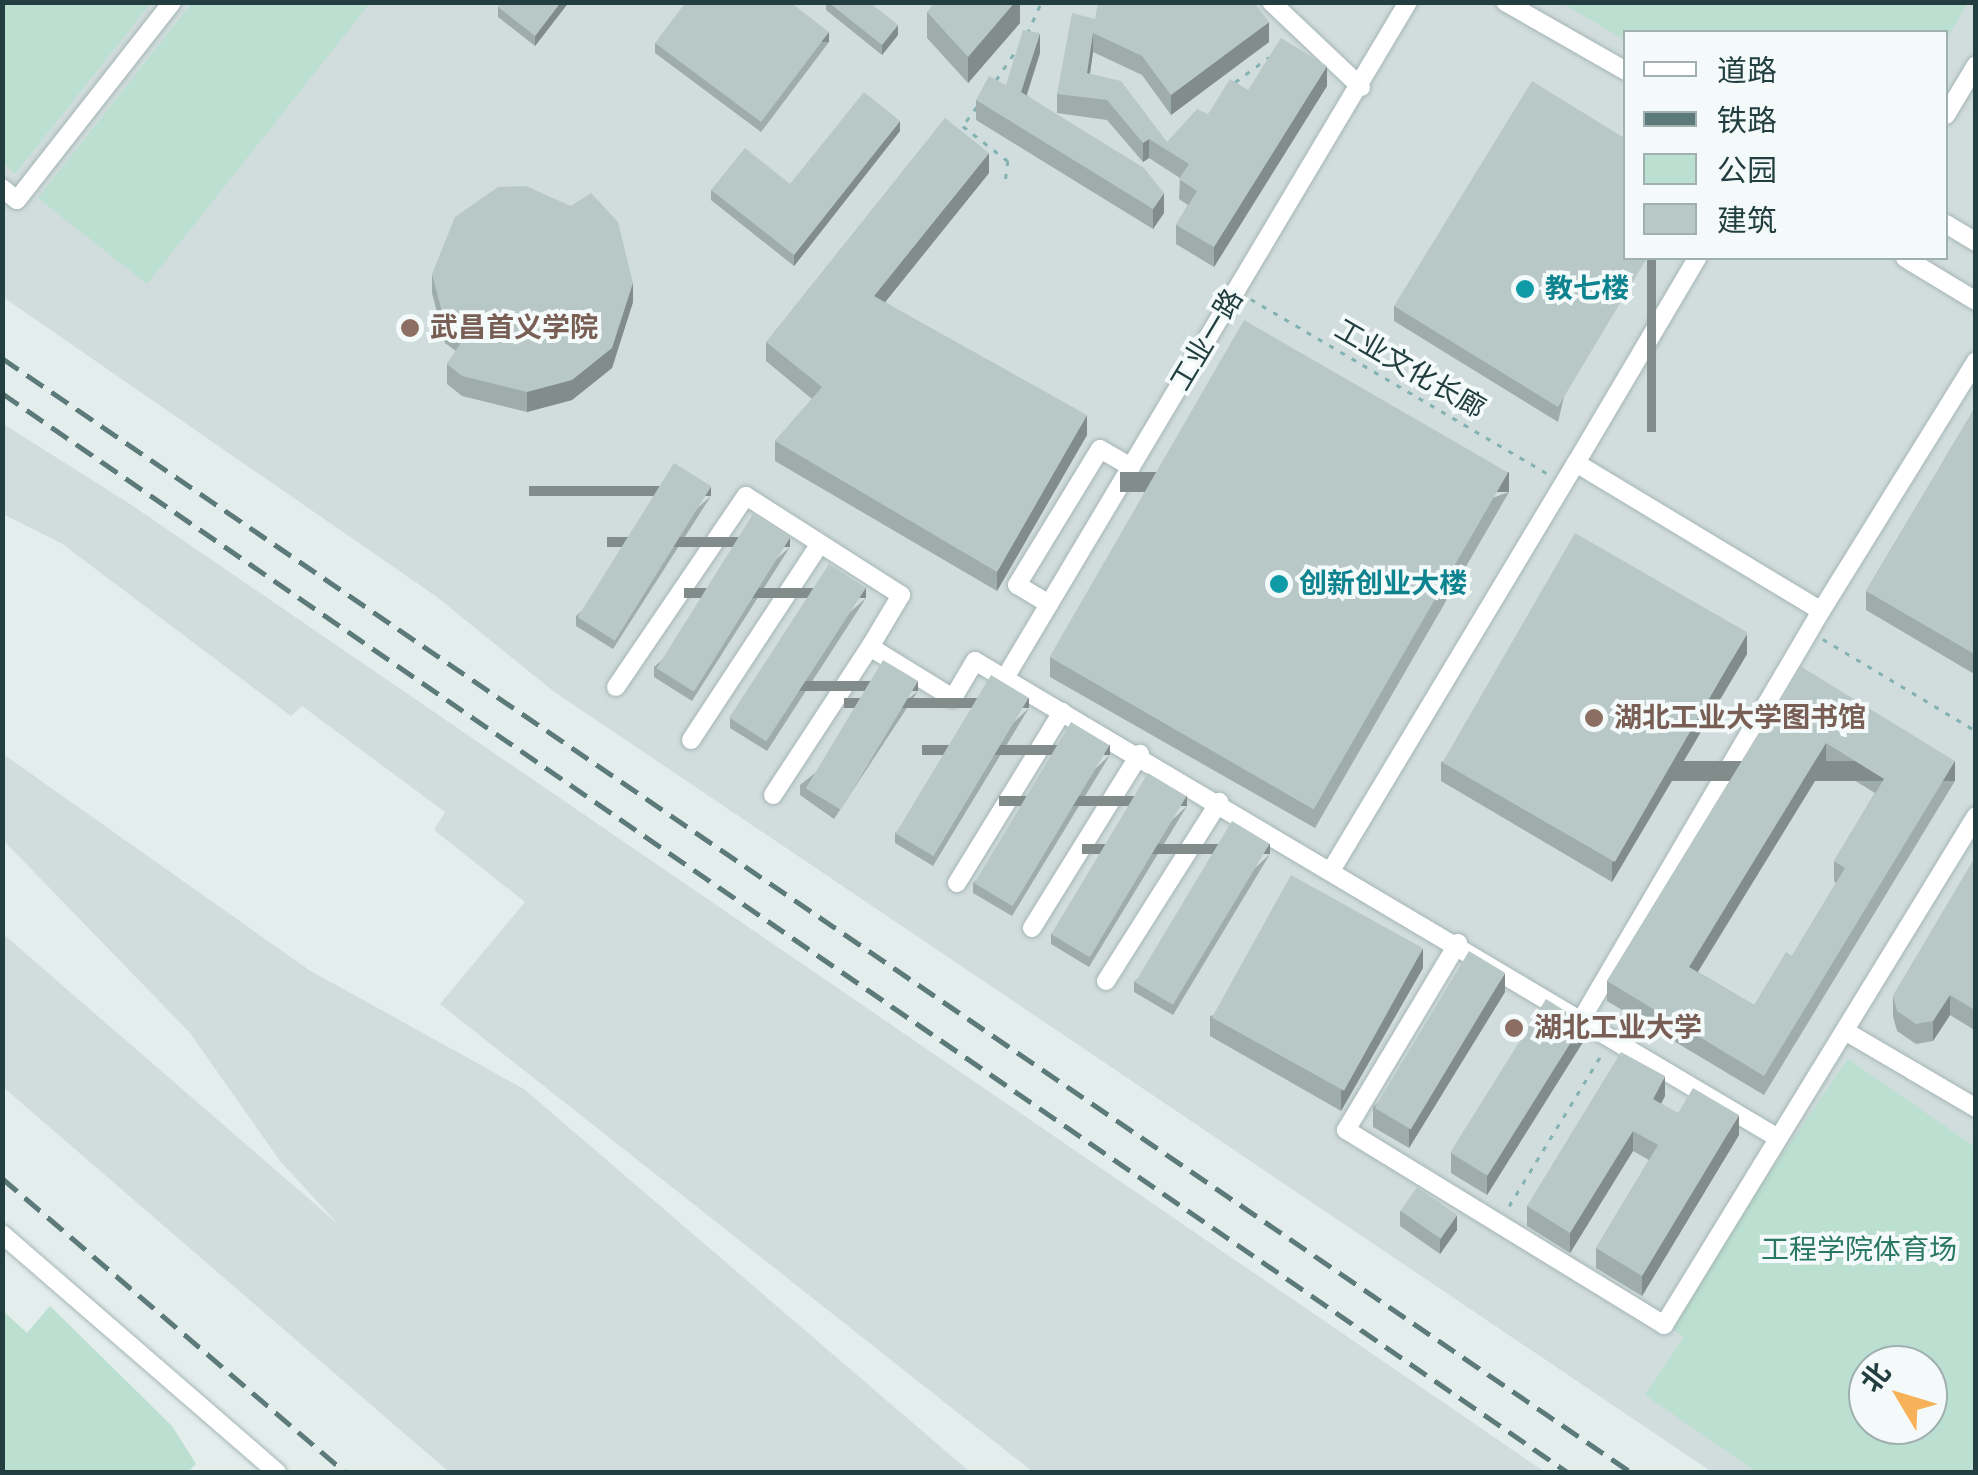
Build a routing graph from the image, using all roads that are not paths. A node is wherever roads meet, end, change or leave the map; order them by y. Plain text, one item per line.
1 (172, 2) edge
2 (1271, 2) edge
3 (1408, 2) edge
4 (1506, 2) edge
5 (1976, 66) edge
6 (1623, 69) edge
7 (1361, 86) junction
8 (1948, 113) edge
9 (2, 188) edge
10 (1948, 225) edge
11 (1976, 242) edge
12 (1696, 260) edge
13 (1908, 260) edge
14 (1976, 301) edge
15 (1976, 361) edge
16 (1576, 463) junction
17 (1131, 466) junction
18 (819, 546) junction
19 (1049, 604) junction
20 (1821, 611) junction
21 (870, 647) junction
22 (1005, 678) junction
23 (616, 687) dead end
24 (1062, 712) junction
25 (692, 740) dead end
26 (1140, 754) junction
27 (774, 795) dead end
28 (1218, 802) junction
29 (1976, 816) edge
30 (1332, 869) junction
31 (957, 883) dead end
32 (1032, 928) dead end
33 (1458, 943) junction
34 (1106, 981) dead end
35 (1582, 1018) junction
36 (1844, 1031) junction
37 (1976, 1108) edge
38 (1778, 1138) junction
39 (2, 1234) edge
40 (278, 1472) edge

1 - 9 street
2 - 7 street
3 - 7 street, 工业一路
4 - 6 street
5 - 8 street
7 - 17 street, 工业一路
10 - 11 street
12 - 16 street
13 - 14 street
15 - 20 street
16 - 20 street
16 - 30 street
17 - 19 street, 工业一路
17 - 19 street
18 - 21 street
18 - 23 street
18 - 25 street
19 - 22 street, 工业一路
20 - 35 street
21 - 22 street
21 - 27 street
22 - 24 street
24 - 26 street
24 - 31 street
26 - 28 street
26 - 32 street
28 - 30 street
28 - 34 street
29 - 36 street
30 - 33 street
33 - 35 street
33 - 38 street
35 - 38 street
36 - 37 street
36 - 38 street
39 - 40 street

